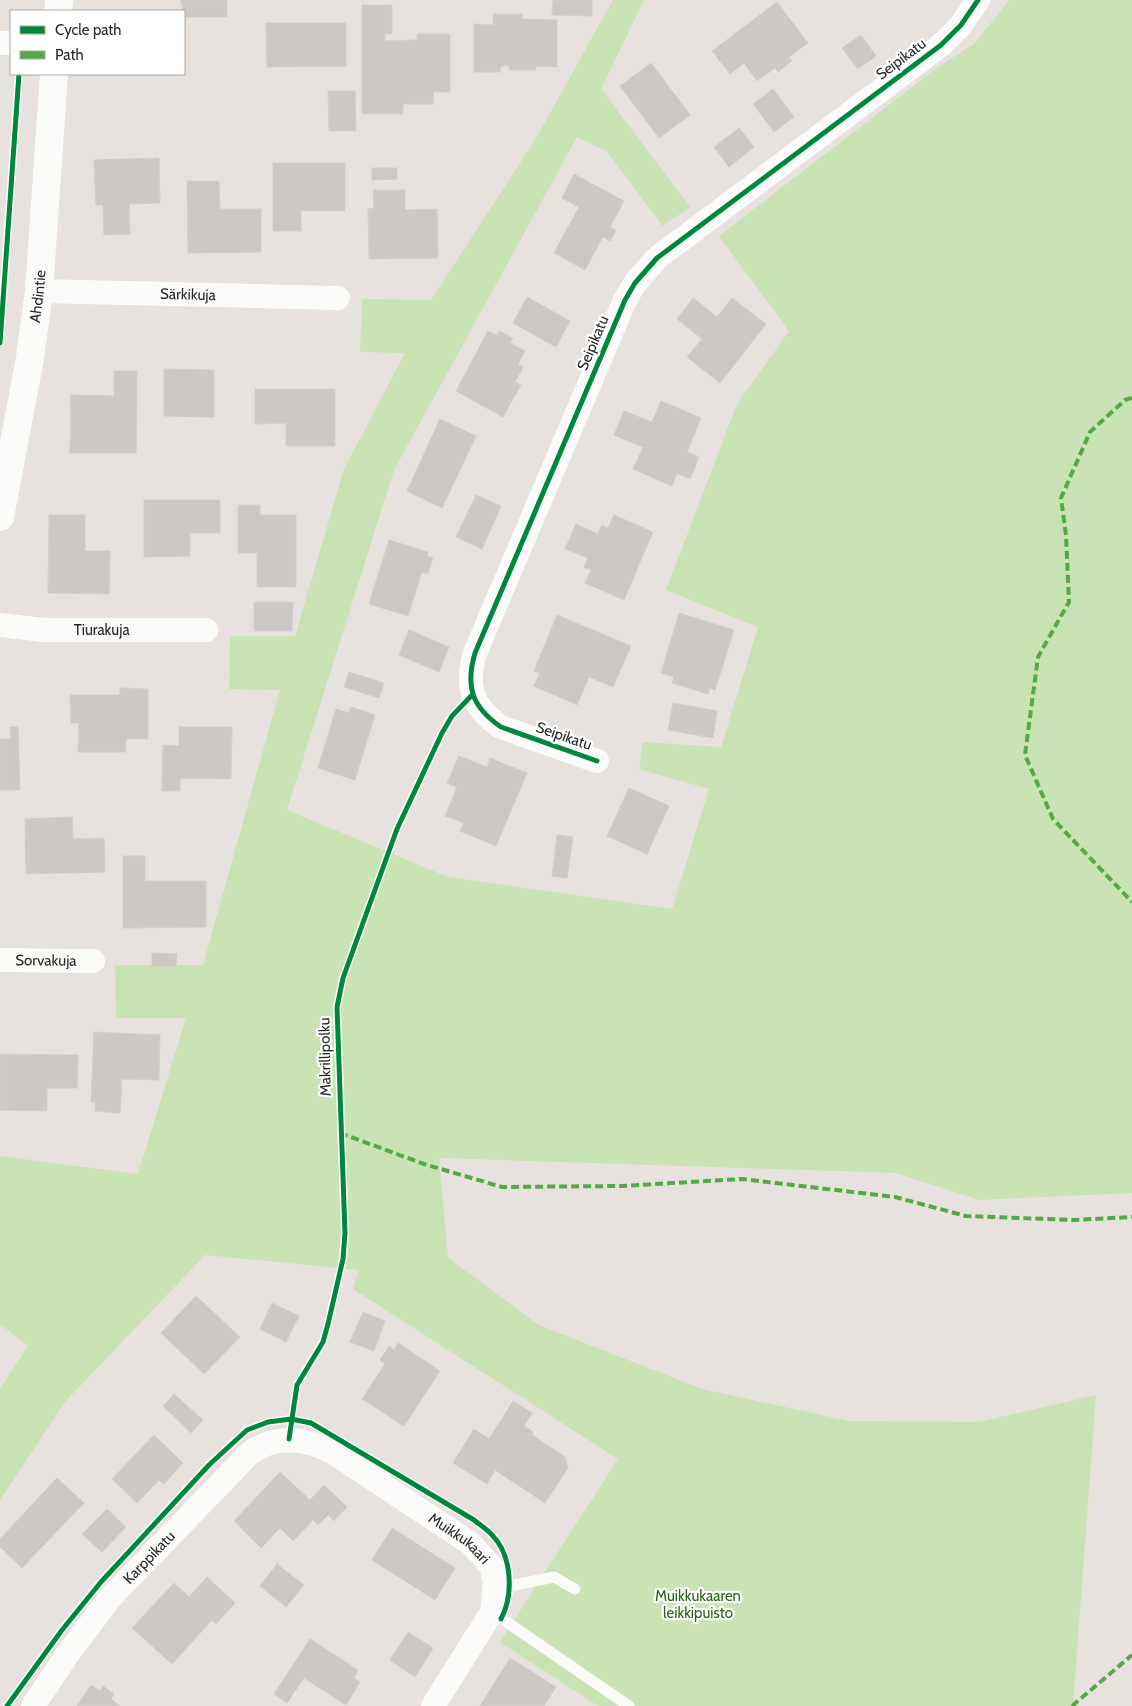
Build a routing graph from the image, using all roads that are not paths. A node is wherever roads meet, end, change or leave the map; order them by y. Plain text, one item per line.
1 (978, 0) edge
2 (54, 75) edge
3 (39, 291) junction
4 (338, 298) dead end
5 (8, 430) edge
6 (0, 517) edge
7 (0, 625) edge
8 (206, 630) dead end
9 (597, 761) dead end
10 (0, 960) edge
11 (93, 961) dead end
12 (289, 1439) joint
13 (575, 1589) dead end
14 (494, 1601) junction
15 (33, 1706) edge
16 (433, 1706) edge
17 (628, 1706) edge

1 - 9 street, Seipikatu
2 - 3 street, Ahdintie
3 - 4 street, Särkikuja
3 - 5 street, Ahdintie
5 - 6 street, Ahdintie
7 - 8 street, Tiurakuja
10 - 11 street, Sorvakuja
12 - 14 street, Muikkukaari
12 - 15 street, Karppikatu
13 - 14 lane
14 - 16 street
14 - 17 lane

